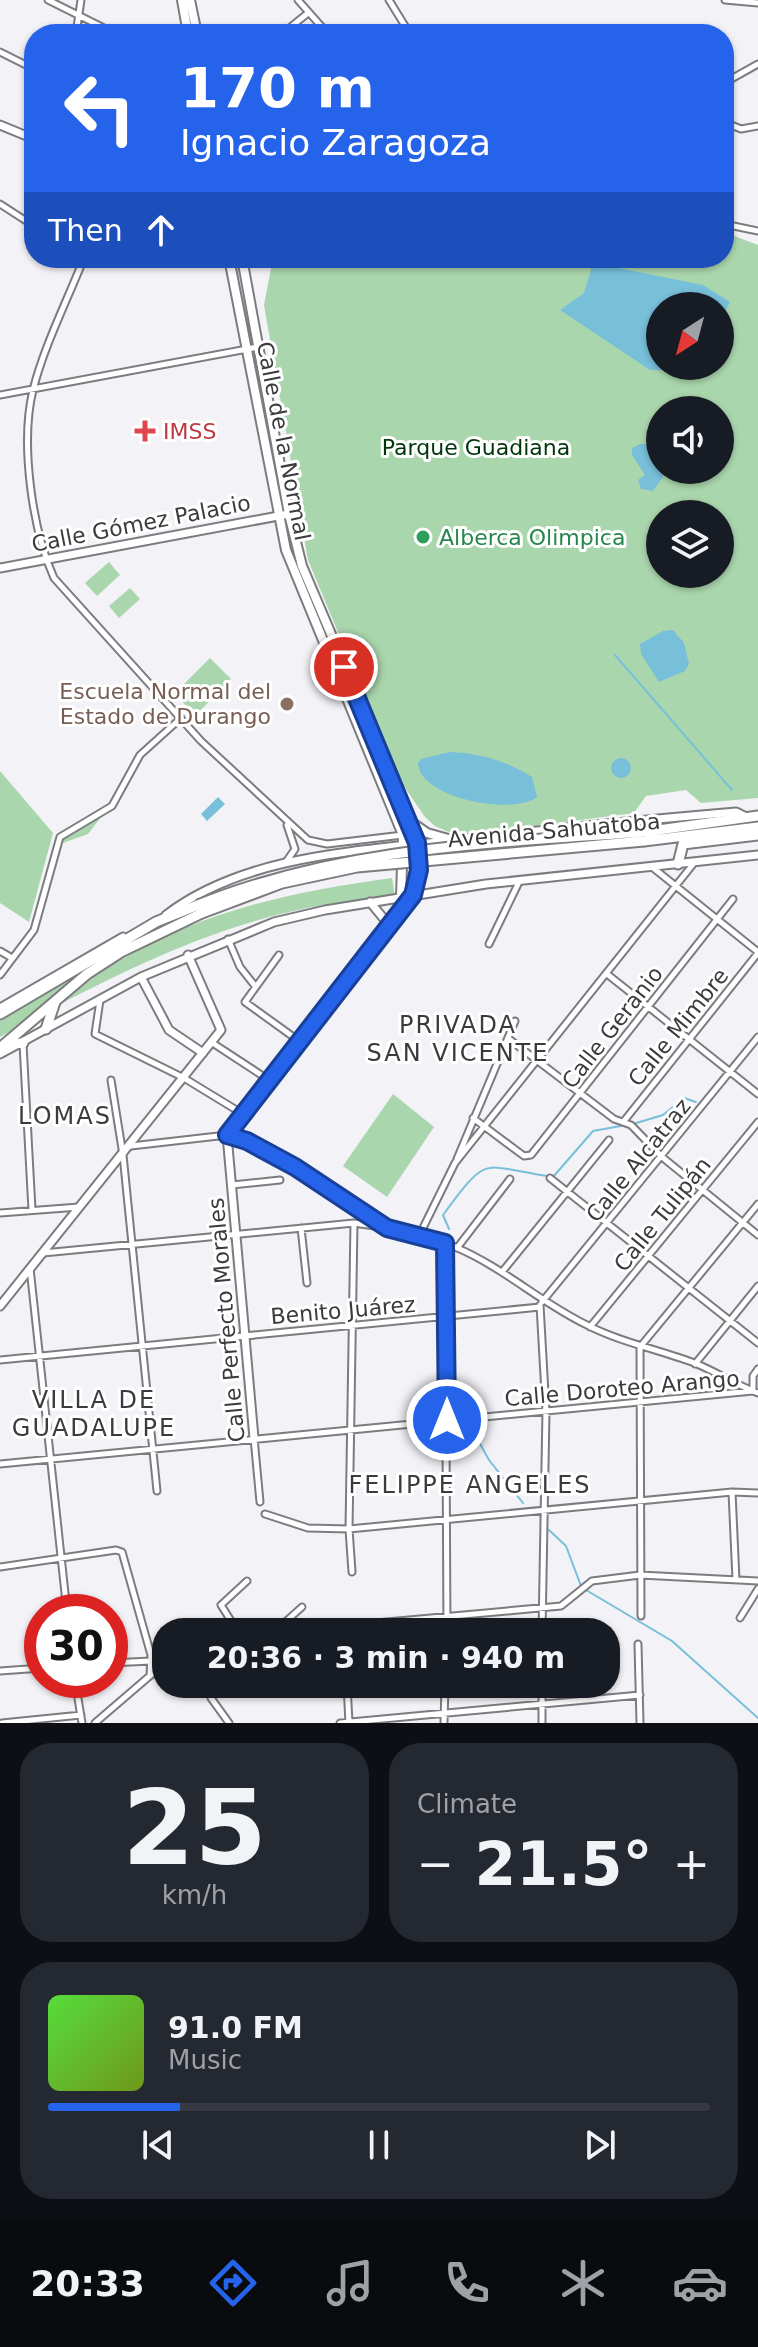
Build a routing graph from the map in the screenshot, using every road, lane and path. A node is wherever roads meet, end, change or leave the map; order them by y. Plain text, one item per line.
1 (48, 0) edge
2 (81, 0) edge
3 (182, 0) edge
4 (190, 0) edge
5 (298, 0) edge
6 (389, 0) edge
7 (725, 0) edge
8 (758, 3) edge
9 (308, 13) junction
10 (79, 16) junction
11 (78, 24) edge
12 (95, 24) edge
13 (186, 24) edge
14 (195, 24) edge
15 (294, 24) edge
16 (318, 24) edge
17 (404, 24) edge
18 (0, 52) edge
19 (24, 64) edge
20 (758, 64) edge
21 (734, 77) edge
22 (0, 125) edge
23 (734, 126) edge
24 (758, 126) edge
25 (24, 135) edge
26 (0, 204) edge
27 (24, 220) edge
28 (734, 226) edge
29 (758, 231) edge
30 (80, 268) edge
31 (231, 268) edge
32 (244, 268) edge
33 (258, 347) junction
34 (247, 349) junction
35 (32, 391) junction
36 (0, 395) edge
37 (289, 514) junction
38 (278, 516) junction
39 (46, 560) junction
40 (0, 568) edge
41 (181, 718) junction
42 (753, 817) edge
43 (411, 822) junction
44 (287, 824) junction
45 (398, 825) junction
46 (758, 827) edge
47 (758, 835) edge
48 (644, 836) junction
49 (404, 840) junction
50 (452, 840) junction
51 (417, 843) junction
52 (758, 855) edge
53 (695, 861) junction
54 (678, 864) junction
55 (284, 865) junction
56 (651, 867) junction
57 (520, 879) junction
58 (677, 887) junction
59 (413, 895) junction
60 (733, 899) dead end
61 (403, 901) junction
62 (370, 902) junction
63 (200, 909) junction
64 (718, 918) junction
65 (156, 922) junction
66 (389, 925) junction
67 (228, 939) junction
68 (489, 944) dead end
69 (0, 951) edge
70 (758, 952) edge
71 (188, 955) junction
72 (279, 955) dead end
73 (12, 958) junction
74 (607, 974) junction
75 (0, 975) edge
76 (141, 977) junction
77 (255, 986) junction
78 (101, 998) junction
79 (57, 999) junction
80 (649, 1007) junction
81 (0, 1008) edge
82 (0, 1014) edge
83 (515, 1021) dead end
84 (46, 1029) junction
85 (758, 1037) edge
86 (509, 1039) junction
87 (689, 1039) junction
88 (18, 1040) junction
89 (299, 1041) junction
90 (211, 1042) junction
91 (1, 1049) edge
92 (203, 1053) junction
93 (540, 1059) junction
94 (730, 1072) junction
95 (184, 1078) junction
96 (111, 1080) dead end
97 (269, 1080) junction
98 (581, 1092) junction
99 (758, 1094) edge
100 (243, 1114) junction
101 (473, 1118) junction
102 (624, 1121) junction
103 (758, 1122) edge
104 (486, 1127) junction
105 (227, 1135) junction
106 (609, 1140) dead end
107 (131, 1146) junction
108 (123, 1155) junction
109 (662, 1157) junction
110 (455, 1163) junction
111 (550, 1178) dead end
112 (510, 1179) dead end
113 (280, 1180) dead end
114 (232, 1185) junction
115 (703, 1190) junction
116 (568, 1192) junction
117 (758, 1204) edge
118 (80, 1207) junction
119 (32, 1210) junction
120 (0, 1213) edge
121 (354, 1223) junction
122 (743, 1223) junction
123 (608, 1224) junction
124 (301, 1228) junction
125 (387, 1228) junction
126 (237, 1234) junction
127 (420, 1234) junction
128 (758, 1235) edge
129 (445, 1243) junction
130 (132, 1246) junction
131 (457, 1248) junction
132 (42, 1253) junction
133 (648, 1256) junction
134 (30, 1268) junction
135 (502, 1272) junction
136 (307, 1283) dead end
137 (758, 1286) edge
138 (690, 1288) junction
139 (541, 1304) junction
140 (0, 1306) edge
141 (448, 1316) junction
142 (730, 1321) junction
143 (352, 1326) junction
144 (590, 1327) junction
145 (245, 1335) junction
146 (758, 1343) edge
147 (142, 1347) junction
148 (640, 1347) junction
149 (39, 1357) junction
150 (0, 1360) edge
151 (695, 1364) junction
152 (758, 1369) edge
153 (756, 1392) edge
154 (639, 1402) junction
155 (546, 1411) junction
156 (447, 1420) junction
157 (352, 1431) junction
158 (254, 1438) junction
159 (153, 1449) junction
160 (52, 1458) junction
161 (0, 1464) edge
162 (157, 1491) dead end
163 (732, 1492) junction
164 (758, 1493) edge
165 (260, 1502) dead end
166 (638, 1502) junction
167 (546, 1512) junction
168 (265, 1514) dead end
169 (446, 1520) junction
170 (349, 1529) junction
171 (62, 1558) junction
172 (0, 1567) edge
173 (352, 1572) dead end
174 (640, 1575) junction
175 (736, 1580) junction
176 (247, 1581) dead end
177 (758, 1581) edge
178 (758, 1589) edge
179 (65, 1594) edge
180 (302, 1607) dead end
181 (542, 1608) junction
182 (641, 1616) dead end
183 (447, 1617) junction
184 (229, 1618) edge
185 (290, 1618) edge
186 (435, 1618) edge
187 (542, 1618) edge
188 (740, 1618) dead end
189 (638, 1644) dead end
190 (151, 1661) junction
191 (128, 1662) edge
192 (24, 1669) edge
193 (0, 1671) edge
194 (150, 1676) joint
195 (640, 1695) junction
196 (78, 1698) edge
197 (211, 1698) edge
198 (348, 1698) edge
199 (445, 1698) edge
200 (543, 1698) edge
201 (543, 1704) junction
202 (444, 1714) junction
203 (81, 1715) junction
204 (349, 1722) edge
205 (2, 1723) edge
206 (82, 1723) edge
207 (95, 1723) edge
208 (229, 1723) edge
209 (340, 1723) edge
210 (444, 1723) edge
211 (542, 1723) edge
212 (640, 1723) edge

1 - 10 street
2 - 10 street
3 - 13 main road
4 - 14 main road
5 - 9 street
6 - 17 street
7 - 8 street
9 - 15 street
9 - 16 street
10 - 11 street
10 - 12 street
18 - 19 street
20 - 21 street
22 - 25 street
23 - 24 street
26 - 27 street
28 - 29 street
30 - 35 street
31 - 34 main road, Calle de la Normal
32 - 33 main road, Calle de la Normal
33 - 34 street
33 - 37 main road, Calle de la Normal
34 - 35 street
34 - 38 main road, Calle de la Normal
35 - 36 street
35 - 39 street
37 - 38 street, Calle Gómez Palacio
37 - 43 main road, Calle de la Normal
38 - 39 street, Calle Gómez Palacio
38 - 45 main road, Calle de la Normal
39 - 40 street, Calle Gómez Palacio
39 - 41 street
41 - 44 street
41 - 73 street
42 - 48 main road, Avenida Sahuatoba
42 - 50 street
43 - 45 main road
43 - 50 main road
43 - 51 main road, Calle de la Normal
44 - 49 street
44 - 55 street
45 - 49 main road, Calle de la Normal
46 - 48 main road, Avenida Sahuatoba
47 - 54 main road
48 - 63 main road, Avenida Sahuatoba, bridge
49 - 51 street
49 - 55 street
49 - 61 main road
50 - 51 street
51 - 59 main road, Calle de la Normal
52 - 53 street, Avenida Sahuatoba
53 - 54 street, Avenida Sahuatoba
53 - 58 street
54 - 56 street, Avenida Sahuatoba
55 - 65 street
56 - 57 street, Avenida Sahuatoba
56 - 58 street
57 - 59 street, Avenida Sahuatoba
57 - 68 street
58 - 64 street
58 - 74 street
59 - 61 street
60 - 64 street, Calle Geranio
61 - 62 street
61 - 66 street
62 - 66 street
62 - 67 street
63 - 65 main road
63 - 79 main road, Avenida Sahuatoba
64 - 70 street
64 - 80 street, Calle Geranio
65 - 81 street
65 - 82 main road
66 - 89 street
67 - 71 street
67 - 77 street
69 - 73 street
70 - 87 street, Calle Mimbre
71 - 76 street
71 - 90 street
72 - 77 street
73 - 75 street
74 - 80 street
74 - 93 street
76 - 78 street
76 - 92 street
77 - 89 street
78 - 84 street
78 - 95 street
79 - 84 main road
79 - 88 main road, Avenida Sahuatoba
80 - 87 street
80 - 98 street, Calle Geranio
83 - 86 street
84 - 88 street
85 - 94 street, Calle Alcatraz
86 - 93 street
86 - 101 street
87 - 94 street
87 - 102 street, Calle Mimbre
88 - 91 main road, Avenida Sahuatoba
88 - 119 street
89 - 97 street
90 - 92 street
90 - 97 street
92 - 95 street
93 - 98 street
93 - 104 street
94 - 99 street
94 - 109 street, Calle Alcatraz
95 - 100 street
95 - 107 street
96 - 108 street
97 - 100 street
98 - 102 street
98 - 104 street, Calle Geranio
100 - 105 street
101 - 104 street
101 - 110 street
102 - 109 street
103 - 115 street, Calle Tulipán
104 - 110 street
105 - 107 street
105 - 114 street, Calle Perfecto Morales
105 - 125 street
106 - 116 street
107 - 108 street
108 - 118 street
108 - 130 street
109 - 115 street
109 - 123 street, Calle Alcatraz
110 - 127 street
111 - 116 street
112 - 131 street
113 - 114 street
114 - 126 street, Calle Perfecto Morales
115 - 122 street
115 - 133 street, Calle Tulipán
116 - 123 street
116 - 135 street
117 - 122 street
118 - 119 street
118 - 132 street
119 - 120 street
121 - 124 street
121 - 125 street
121 - 143 street
122 - 128 street
122 - 138 street
123 - 133 street
123 - 139 street, Calle Alcatraz
124 - 126 street
124 - 136 street
125 - 127 street
126 - 130 street
126 - 145 street, Calle Perfecto Morales
127 - 129 street
129 - 131 street
129 - 141 street
130 - 132 street
130 - 147 street
131 - 135 street
132 - 134 street
133 - 138 street
133 - 144 street, Calle Tulipán
134 - 140 street
134 - 149 street
135 - 139 street
137 - 142 street
138 - 142 street
138 - 148 street
139 - 141 street, Benito Juárez
139 - 144 street
139 - 155 street
141 - 143 street, Benito Juárez
141 - 156 street
142 - 146 street
142 - 151 street
143 - 145 street, Benito Juárez
143 - 157 street
144 - 148 street
145 - 147 street, Benito Juárez
145 - 158 street, Calle Perfecto Morales
147 - 149 street, Benito Juárez
147 - 159 street
148 - 151 street
148 - 154 street
149 - 150 street, Benito Juárez
149 - 160 street
151 - 153 street
152 - 153 street
153 - 154 street, Calle Doroteo Arango
154 - 155 street, Calle Doroteo Arango
154 - 166 street
155 - 156 street, Calle Doroteo Arango
155 - 167 street
156 - 157 street, Calle Doroteo Arango
156 - 169 street
157 - 158 street, Calle Doroteo Arango
157 - 170 street
158 - 159 street, Calle Doroteo Arango
158 - 165 street, Calle Perfecto Morales
159 - 160 street, Calle Doroteo Arango
159 - 162 street
160 - 161 street, Calle Doroteo Arango
160 - 171 street
163 - 164 street
163 - 166 street
163 - 175 street
166 - 167 street
166 - 174 street
167 - 169 street
167 - 181 street
168 - 170 street
169 - 170 street
169 - 183 street
170 - 173 street
171 - 172 street
171 - 179 street
171 - 190 street
174 - 175 street
174 - 181 street
174 - 182 street
175 - 177 street
176 - 184 street
178 - 188 street
180 - 185 street
181 - 183 street
181 - 187 street
183 - 186 street
189 - 195 street
190 - 191 street
190 - 194 street
192 - 193 street
194 - 207 street
195 - 201 street
195 - 212 street
196 - 203 street
197 - 208 street
198 - 204 street
199 - 202 street
200 - 201 street
201 - 202 street
201 - 211 street
202 - 204 street
202 - 210 street
203 - 205 street
203 - 206 street
204 - 209 street

